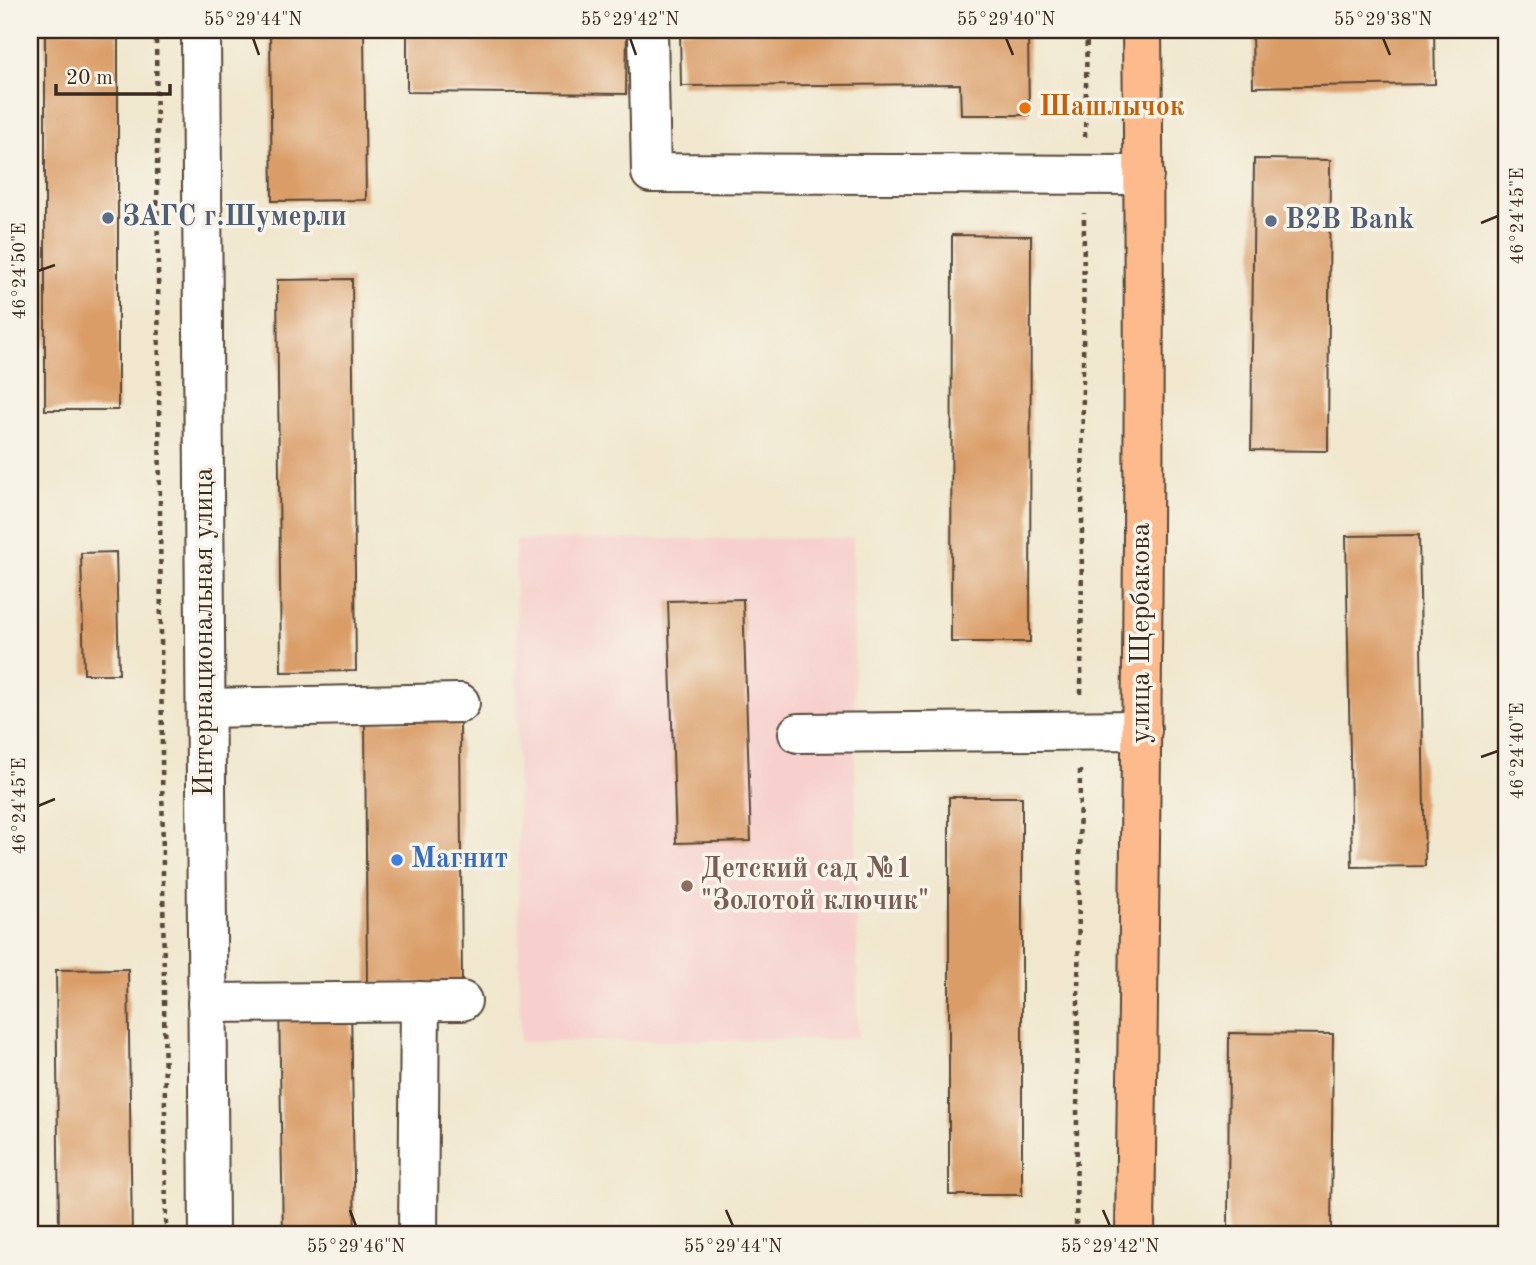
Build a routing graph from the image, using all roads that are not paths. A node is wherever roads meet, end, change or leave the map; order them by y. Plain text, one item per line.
1 (201, 30) edge
2 (648, 30) edge
3 (1142, 30) edge
4 (1144, 175) junction
5 (460, 703) dead end
6 (206, 708) junction
7 (1142, 730) junction
8 (798, 733) dead end
9 (420, 1001) junction
10 (462, 1001) dead end
11 (207, 1003) junction
12 (209, 1235) edge
13 (418, 1235) edge
14 (1135, 1235) edge

1 - 6 street, Интернациональная улица
2 - 4 street
3 - 4 main road, улица Щербакова
4 - 7 main road, улица Щербакова
5 - 6 street
6 - 11 street, Интернациональная улица
7 - 8 street
7 - 14 main road, улица Щербакова
9 - 10 street
9 - 11 street
9 - 13 street
11 - 12 street, Интернациональная улица

